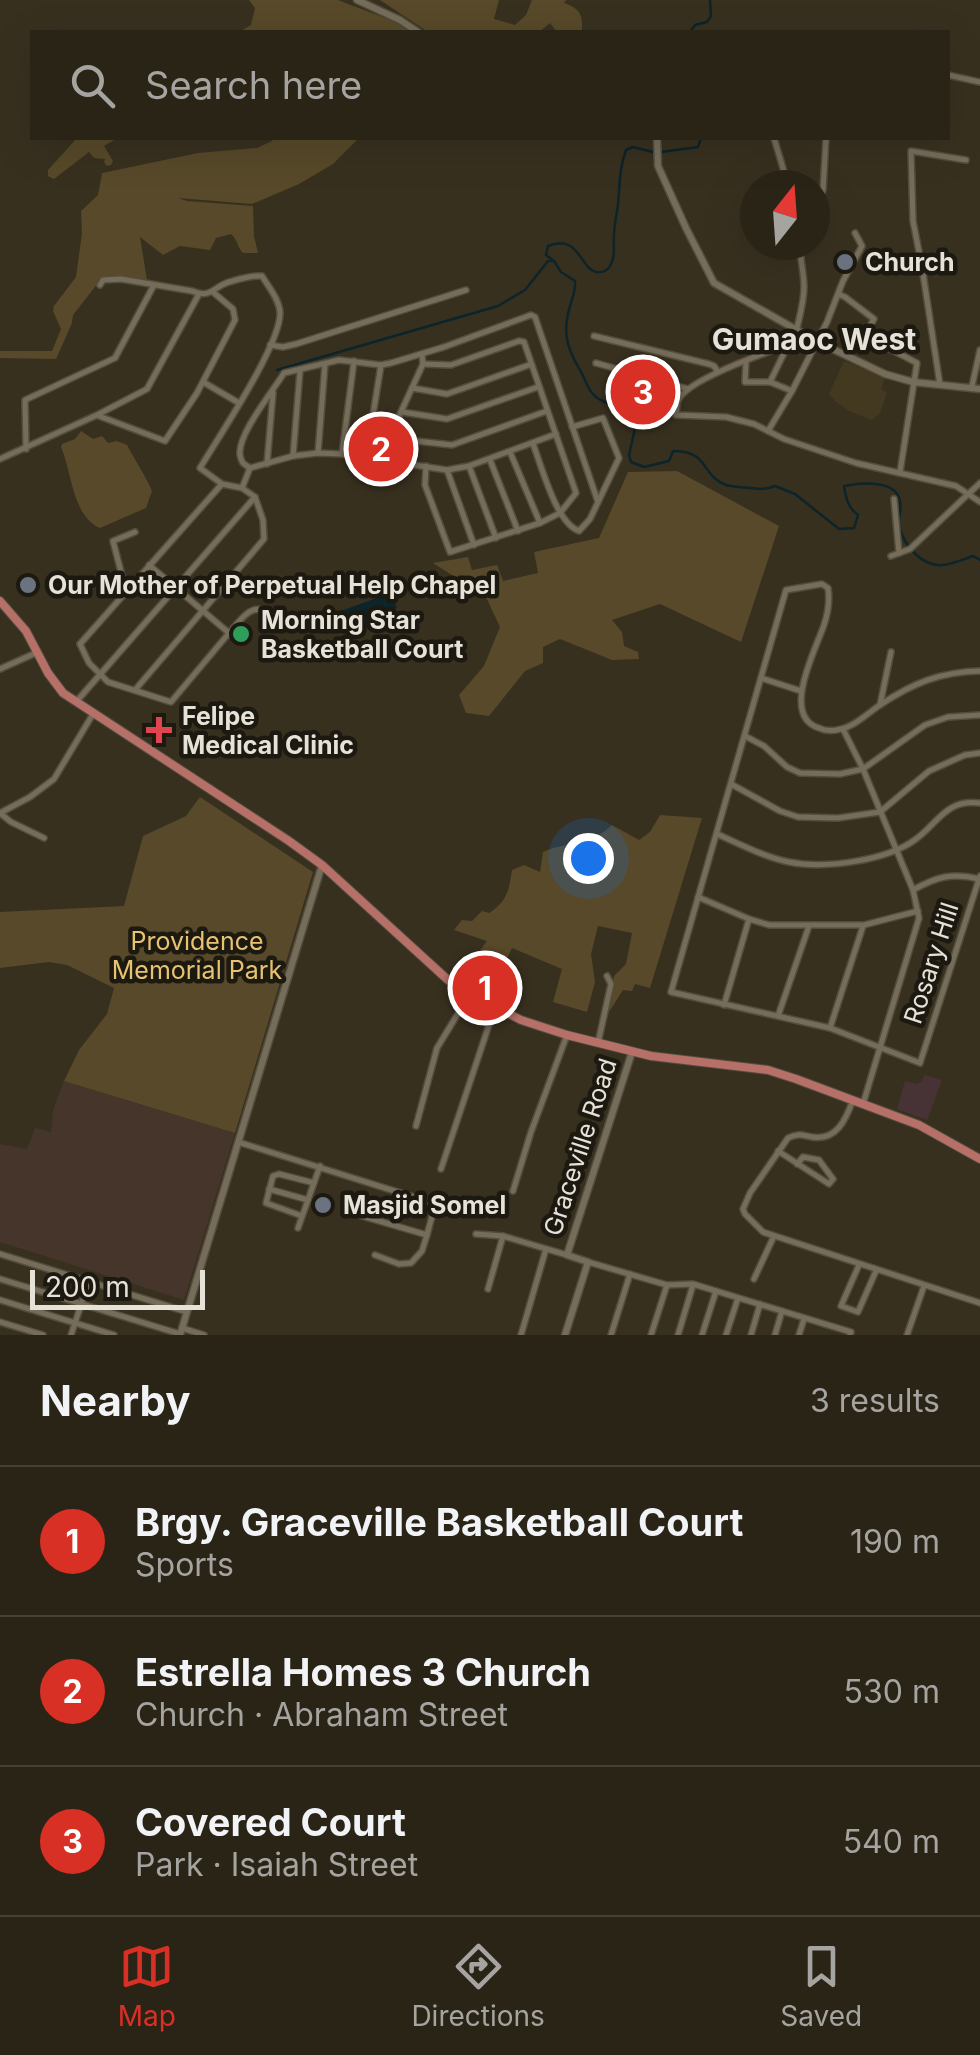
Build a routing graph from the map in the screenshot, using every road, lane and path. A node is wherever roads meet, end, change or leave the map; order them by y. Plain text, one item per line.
1 (357, 0) edge
2 (415, 30) edge
3 (950, 75) edge
4 (980, 82) edge
5 (775, 140) edge
6 (826, 140) edge
7 (658, 142) edge
8 (966, 160) dead end
9 (784, 170) edge
10 (824, 170) edge
11 (855, 233) dead end
12 (800, 260) edge
13 (100, 285) dead end
14 (154, 286) junction
15 (466, 290) dead end
16 (214, 293) junction
17 (199, 294) junction
18 (838, 294) junction
19 (797, 328) junction
20 (594, 336) dead end
21 (814, 340) junction
22 (270, 344) junction
23 (788, 345) junction
24 (980, 350) edge
25 (422, 354) junction
26 (354, 361) junction
27 (746, 361) junction
28 (596, 363) dead end
29 (325, 364) junction
30 (423, 364) junction
31 (530, 364) junction
32 (380, 365) junction
33 (300, 371) junction
34 (719, 373) junction
35 (203, 382) junction
36 (770, 382) junction
37 (913, 382) junction
38 (940, 385) junction
39 (539, 387) junction
40 (412, 388) junction
41 (976, 388) edge
42 (688, 389) junction
43 (273, 391) junction
44 (792, 391) junction
45 (240, 403) junction
46 (547, 411) junction
47 (402, 412) junction
48 (97, 415) junction
49 (572, 427) junction
50 (768, 431) junction
51 (556, 434) junction
52 (389, 438) junction
53 (532, 443) junction
54 (26, 449) junction
55 (318, 452) junction
56 (510, 452) junction
57 (342, 454) junction
58 (293, 456) junction
59 (0, 458) edge
60 (366, 459) junction
61 (489, 459) junction
62 (387, 461) junction
63 (266, 464) junction
64 (426, 466) junction
65 (469, 466) junction
66 (250, 468) junction
67 (448, 470) junction
68 (900, 472) junction
69 (980, 483) edge
70 (222, 484) junction
71 (242, 488) junction
72 (967, 493) junction
73 (255, 497) junction
74 (894, 499) dead end
75 (598, 502) junction
76 (980, 502) edge
77 (560, 513) junction
78 (540, 524) junction
79 (518, 531) junction
80 (135, 532) dead end
81 (496, 538) junction
82 (474, 544) junction
83 (899, 553) junction
84 (891, 556) dead end
85 (149, 565) junction
86 (175, 588) junction
87 (126, 591) junction
88 (0, 601) edge
89 (202, 611) junction
90 (282, 616) dead end
91 (229, 633) junction
92 (38, 652) junction
93 (891, 652) dead end
94 (0, 668) edge
95 (980, 672) edge
96 (100, 676) junction
97 (761, 678) junction
98 (135, 690) junction
99 (801, 691) junction
100 (76, 702) junction
101 (880, 705) junction
102 (93, 714) junction
103 (980, 714) edge
104 (843, 729) junction
105 (745, 736) junction
106 (980, 753) edge
107 (863, 770) junction
108 (731, 784) junction
109 (980, 803) edge
110 (880, 812) junction
111 (0, 813) edge
112 (717, 834) junction
113 (44, 838) dead end
114 (895, 851) junction
115 (322, 865) junction
116 (979, 877) edge
117 (913, 890) junction
118 (698, 897) junction
119 (918, 912) junction
120 (750, 919) junction
121 (864, 925) junction
122 (809, 926) junction
123 (607, 976) dead end
124 (470, 994) junction
125 (724, 1005) junction
126 (495, 1007) junction
127 (778, 1016) junction
128 (830, 1028) junction
129 (567, 1035) junction
130 (598, 1044) junction
131 (881, 1048) junction
132 (632, 1052) junction
133 (853, 1100) junction
134 (864, 1104) junction
135 (416, 1126) dead end
136 (238, 1142) junction
137 (778, 1152) junction
138 (980, 1159) edge
139 (797, 1164) junction
140 (320, 1166) junction
141 (441, 1169) dead end
142 (314, 1184) junction
143 (269, 1189) junction
144 (513, 1191) dead end
145 (308, 1200) junction
146 (302, 1216) junction
147 (362, 1216) dead end
148 (298, 1228) dead end
149 (476, 1234) dead end
150 (427, 1235) junction
151 (503, 1236) junction
152 (774, 1236) junction
153 (546, 1249) junction
154 (0, 1254) edge
155 (375, 1255) dead end
156 (566, 1255) junction
157 (588, 1262) junction
158 (859, 1265) junction
159 (876, 1271) junction
160 (630, 1274) junction
161 (0, 1279) edge
162 (754, 1279) dead end
163 (89, 1281) junction
164 (693, 1284) junction
165 (667, 1285) junction
166 (924, 1286) junction
167 (488, 1289) dead end
168 (716, 1291) junction
169 (738, 1298) junction
170 (0, 1300) edge
171 (980, 1303) edge
172 (81, 1304) junction
173 (760, 1304) junction
174 (782, 1311) junction
175 (187, 1312) junction
176 (804, 1318) junction
177 (0, 1322) edge
178 (75, 1323) junction
179 (826, 1325) junction
180 (22, 1332) edge
181 (181, 1332) edge
182 (850, 1334) edge
183 (43, 1335) edge
184 (71, 1335) edge
185 (114, 1335) edge
186 (204, 1335) edge
187 (522, 1335) edge
188 (566, 1335) edge
189 (611, 1335) edge
190 (652, 1335) edge
191 (678, 1335) edge
192 (702, 1335) edge
193 (726, 1335) edge
194 (750, 1335) edge
195 (775, 1335) edge
196 (799, 1335) edge
197 (823, 1335) edge
198 (907, 1335) edge

1 - 2 street
3 - 4 street
5 - 9 street
6 - 10 street
7 - 19 street
8 - 38 street
11 - 18 street
12 - 19 street
13 - 14 street
14 - 17 street
14 - 54 street
15 - 22 street
16 - 17 street
16 - 22 street
16 - 35 street
17 - 48 street
18 - 21 street
18 - 37 street
19 - 21 street
20 - 34 street
21 - 23 street
21 - 37 street
21 - 44 street
22 - 45 street
23 - 27 street
23 - 36 street
24 - 41 street
25 - 30 street
25 - 32 street
25 - 49 street
26 - 29 street
26 - 32 street
26 - 57 street
27 - 34 street
27 - 36 street
28 - 42 street
29 - 33 street
29 - 55 street
30 - 31 street
30 - 40 street
31 - 39 street
31 - 40 street
32 - 60 street
33 - 43 street
33 - 58 street
34 - 42 street
35 - 45 street
35 - 48 street
36 - 44 street
37 - 38 street
37 - 68 street
38 - 41 street
39 - 46 street
39 - 47 street
40 - 47 street
42 - 50 street
43 - 63 street
43 - 66 street
44 - 50 street
45 - 70 street
46 - 51 street
46 - 52 street
47 - 52 street
48 - 54 street
49 - 75 street
49 - 75 street
50 - 68 street
51 - 53 street
51 - 77 street
52 - 62 street
53 - 56 street
53 - 77 street
54 - 59 street
55 - 57 street
55 - 58 street
56 - 61 street
56 - 78 street
57 - 60 street
58 - 63 street
60 - 62 street
61 - 65 street
61 - 79 street
62 - 64 street
63 - 66 street
64 - 67 street
64 - 82 street
65 - 67 street
65 - 81 street
66 - 71 street
67 - 82 street
68 - 72 street
69 - 72 street
70 - 71 street
70 - 85 street
71 - 73 street
72 - 76 street
72 - 83 street
73 - 86 street
73 - 89 street
74 - 83 street
75 - 77 street
77 - 78 street
78 - 79 street
79 - 81 street
80 - 87 street
81 - 82 street
83 - 84 street
85 - 86 street
85 - 87 street
86 - 89 street
86 - 96 street
87 - 96 street
88 - 92 main road
89 - 91 street
89 - 98 street
90 - 91 street
91 - 98 street
92 - 94 street
92 - 100 main road
93 - 101 street
95 - 101 street
96 - 98 street
96 - 100 street
97 - 99 street
97 - 99 street
97 - 105 street
99 - 104 street
100 - 102 main road
101 - 104 street
102 - 111 street
102 - 115 main road
103 - 107 street
104 - 107 street
105 - 107 street
105 - 108 street
106 - 110 street
107 - 110 street
108 - 110 street
108 - 112 street
109 - 114 street
110 - 114 street
111 - 113 street
112 - 114 street
112 - 118 street
114 - 117 street
115 - 124 main road
115 - 136 street
116 - 117 street
116 - 131 street, Rosary Hill
117 - 119 street
118 - 120 street
118 - 125 street
119 - 121 street
119 - 131 street
120 - 122 street
120 - 125 street
121 - 122 street
121 - 128 street
122 - 127 street
123 - 130 street
124 - 126 main road
124 - 135 street
125 - 127 street
126 - 129 main road
126 - 141 street
127 - 128 street
128 - 131 street
129 - 130 main road
129 - 144 street
130 - 132 main road
131 - 134 street
132 - 133 main road
132 - 156 street, Graceville Road
133 - 134 main road
133 - 137 street
134 - 138 main road
136 - 140 street
136 - 175 street
137 - 139 street
137 - 152 street
139 - 139 street
140 - 142 street
140 - 150 street
142 - 143 street
142 - 145 street
143 - 145 street
143 - 146 street
145 - 146 street
146 - 148 street
147 - 150 street
149 - 151 street
150 - 155 street
151 - 153 street
151 - 167 street
152 - 158 street
152 - 162 street
153 - 156 street
153 - 187 street
154 - 163 street
156 - 157 street
157 - 160 street
157 - 188 street, Graceville Road
158 - 159 street
158 - 159 street
159 - 166 street
160 - 165 street
160 - 189 street
161 - 172 street
163 - 172 street
163 - 175 street
164 - 165 street
164 - 168 street
164 - 191 street
165 - 190 street
166 - 171 street
166 - 198 street
168 - 169 street
168 - 192 street
169 - 173 street
169 - 193 street
170 - 178 street
172 - 178 street
172 - 181 street
173 - 174 street
173 - 194 street
174 - 176 street
174 - 195 street
175 - 181 street
176 - 179 street
176 - 196 street
177 - 180 street
178 - 184 street
178 - 185 street
179 - 182 street
179 - 197 street
180 - 183 street
181 - 186 street

